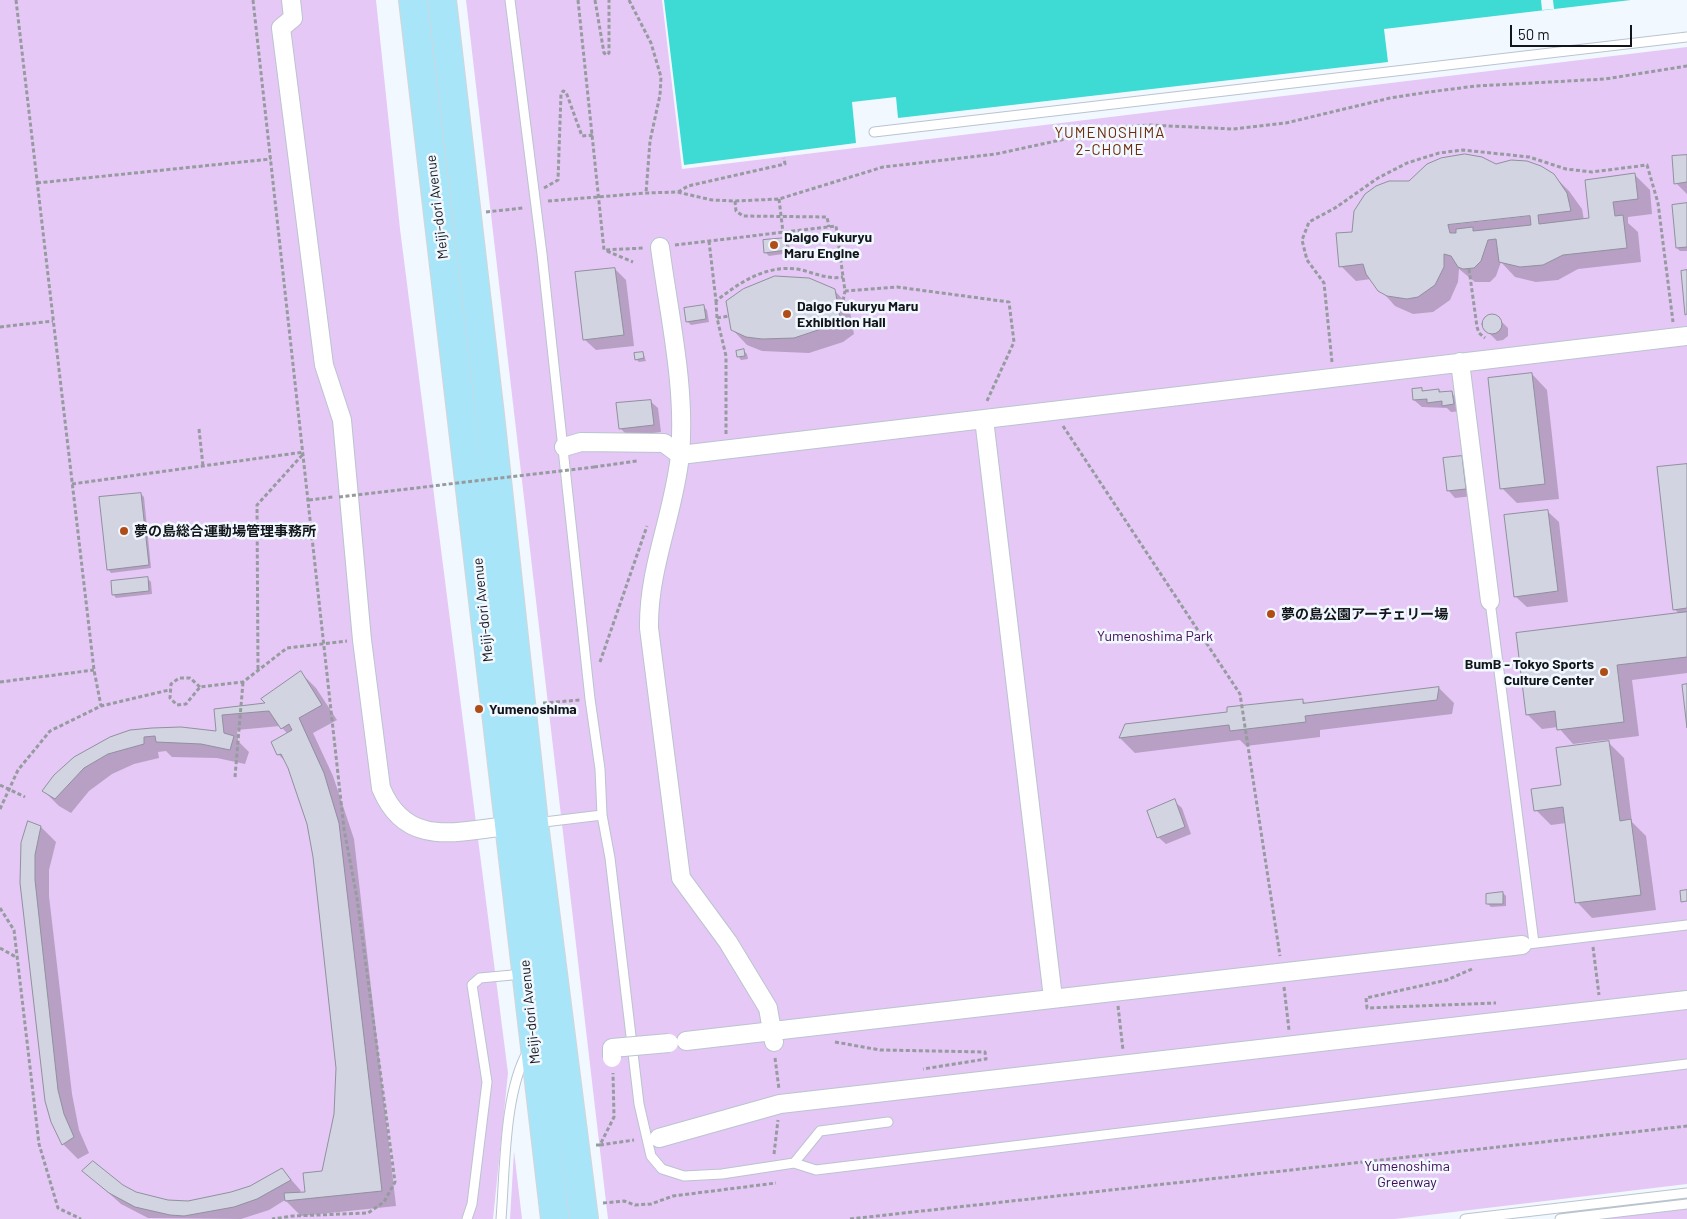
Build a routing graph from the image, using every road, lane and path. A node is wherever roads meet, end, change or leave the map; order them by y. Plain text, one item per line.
1 (16, 0) edge
2 (253, 0) edge
3 (291, 0) edge
4 (412, 0) edge
5 (442, 0) edge
6 (510, 0) edge
7 (578, 0) edge
8 (595, 0) edge
9 (609, 0) edge
10 (628, 0) edge
11 (1687, 37) edge
12 (1687, 66) edge
13 (874, 132) dead end
14 (593, 135) junction
15 (784, 158) dead end
16 (271, 159) junction
17 (37, 183) junction
18 (646, 192) junction
19 (677, 192) junction
20 (600, 196) junction
21 (779, 199) junction
22 (735, 201) junction
23 (523, 203) dead end
24 (486, 212) dead end
25 (781, 217) junction
26 (829, 227) junction
27 (783, 232) junction
28 (709, 241) junction
29 (660, 247) junction
30 (604, 250) junction
31 (633, 262) dead end
32 (1469, 269) dead end
33 (843, 277) junction
34 (845, 291) junction
35 (716, 301) junction
36 (837, 302) dead end
37 (729, 316) dead end
38 (717, 318) junction
39 (53, 321) junction
40 (0, 327) edge
41 (1681, 336) edge
42 (1485, 338) dead end
43 (1460, 362) junction
44 (1333, 378) junction
45 (1054, 410) junction
46 (981, 419) junction
47 (725, 428) dead end
48 (199, 429) dead end
49 (564, 447) junction
50 (304, 452) junction
51 (680, 455) junction
52 (203, 466) junction
53 (594, 467) dead end
54 (72, 484) junction
55 (309, 500) junction
56 (648, 522) dead end
57 (1490, 601) joint
58 (362, 640) junction
59 (325, 642) junction
60 (598, 666) dead end
61 (258, 669) junction
62 (94, 670) junction
63 (0, 682) edge
64 (243, 682) junction
65 (200, 687) junction
66 (169, 690) junction
67 (590, 699) junction
68 (543, 703) dead end
69 (101, 706) junction
70 (235, 776) dead end
71 (0, 785) edge
72 (9, 789) junction
73 (25, 797) dead end
74 (0, 810) edge
75 (602, 815) junction
76 (521, 825) junction
77 (0, 908) edge
78 (1687, 925) edge
79 (1592, 936) junction
80 (1528, 944) junction
81 (0, 948) edge
82 (17, 957) junction
83 (1479, 965) dead end
84 (1283, 973) junction
85 (526, 974) junction
86 (1117, 991) junction
87 (1053, 998) junction
88 (1687, 1000) edge
89 (1506, 1004) dead end
90 (1601, 1010) junction
91 (814, 1027) junction
92 (773, 1037) junction
93 (534, 1042) junction
94 (1291, 1046) junction
95 (612, 1058) joint
96 (1687, 1064) edge
97 (1125, 1065) junction
98 (918, 1070) dead end
99 (780, 1099) junction
100 (888, 1122) dead end
101 (1687, 1126) edge
102 (659, 1138) dead end
103 (634, 1140) dead end
104 (774, 1154) dead end
105 (794, 1163) junction
106 (776, 1184) dead end
107 (1687, 1193) edge
108 (1687, 1204) edge
109 (593, 1211) edge
110 (81, 1219) edge
111 (272, 1219) edge
112 (467, 1219) edge
113 (500, 1219) edge
114 (555, 1219) edge
115 (850, 1219) edge
116 (1464, 1219) edge
117 (1560, 1219) edge

1 - 17 path
2 - 16 path
3 - 58 street
4 - 76 main road, Meiji-dori Avenue
5 - 76 main road, Meiji-dori Avenue
6 - 49 lane
7 - 14 path
8 - 9 path
10 - 18 path
11 - 13 lane
12 - 21 path
14 - 20 path
14 - 20 path
15 - 19 path
16 - 17 path
16 - 50 path
17 - 39 path
18 - 19 path
18 - 20 path
19 - 22 path
20 - 30 path
21 - 22 path
21 - 25 path
22 - 25 path
23 - 24 path
25 - 26 path
25 - 27 path
26 - 27 path
26 - 33 path
27 - 28 path
28 - 29 path
28 - 35 path
29 - 30 path
29 - 51 street
30 - 31 path
32 - 42 path
33 - 34 path
33 - 35 path
34 - 36 path
34 - 46 path
35 - 38 path
37 - 38 path
38 - 47 path
39 - 40 path
39 - 54 path
41 - 43 street
41 - 44 path
43 - 44 street
43 - 57 street
44 - 45 street
45 - 46 street
45 - 84 path
46 - 51 street
46 - 87 street
48 - 52 path
49 - 51 street
49 - 67 lane
50 - 52 path
50 - 55 path
50 - 61 path
51 - 92 street
52 - 54 path
53 - 55 path, bridge
54 - 62 path
55 - 59 path
56 - 60 path
57 - 80 lane
58 - 59 path
58 - 76 street
59 - 61 path
59 - 111 path
61 - 64 path
62 - 63 path
62 - 69 path
64 - 65 path
64 - 70 path
65 - 66 path
65 - 66 path
66 - 69 path
67 - 68 path
67 - 75 lane
69 - 72 path
71 - 72 path
72 - 73 path
72 - 74 path
75 - 76 lane
75 - 105 lane
76 - 85 main road, Meiji-dori Avenue
76 - 109 main road, Meiji-dori Avenue
77 - 82 path
78 - 79 lane
79 - 80 lane
79 - 90 path
80 - 84 street
81 - 82 path
82 - 110 path
83 - 89 path
84 - 86 street
84 - 94 path
85 - 93 main road, Meiji-dori Avenue
85 - 112 lane
86 - 87 street
86 - 97 path
87 - 91 street
88 - 90 street
90 - 94 street
91 - 92 street
91 - 98 path
92 - 95 street, bridge
92 - 99 path
93 - 113 lane
93 - 114 main road, Meiji-dori Avenue
94 - 97 street
95 - 103 path
96 - 105 lane
97 - 99 street
99 - 102 street
99 - 104 path
100 - 105 lane
101 - 115 path
106 - 109 path
107 - 116 lane
108 - 117 lane

